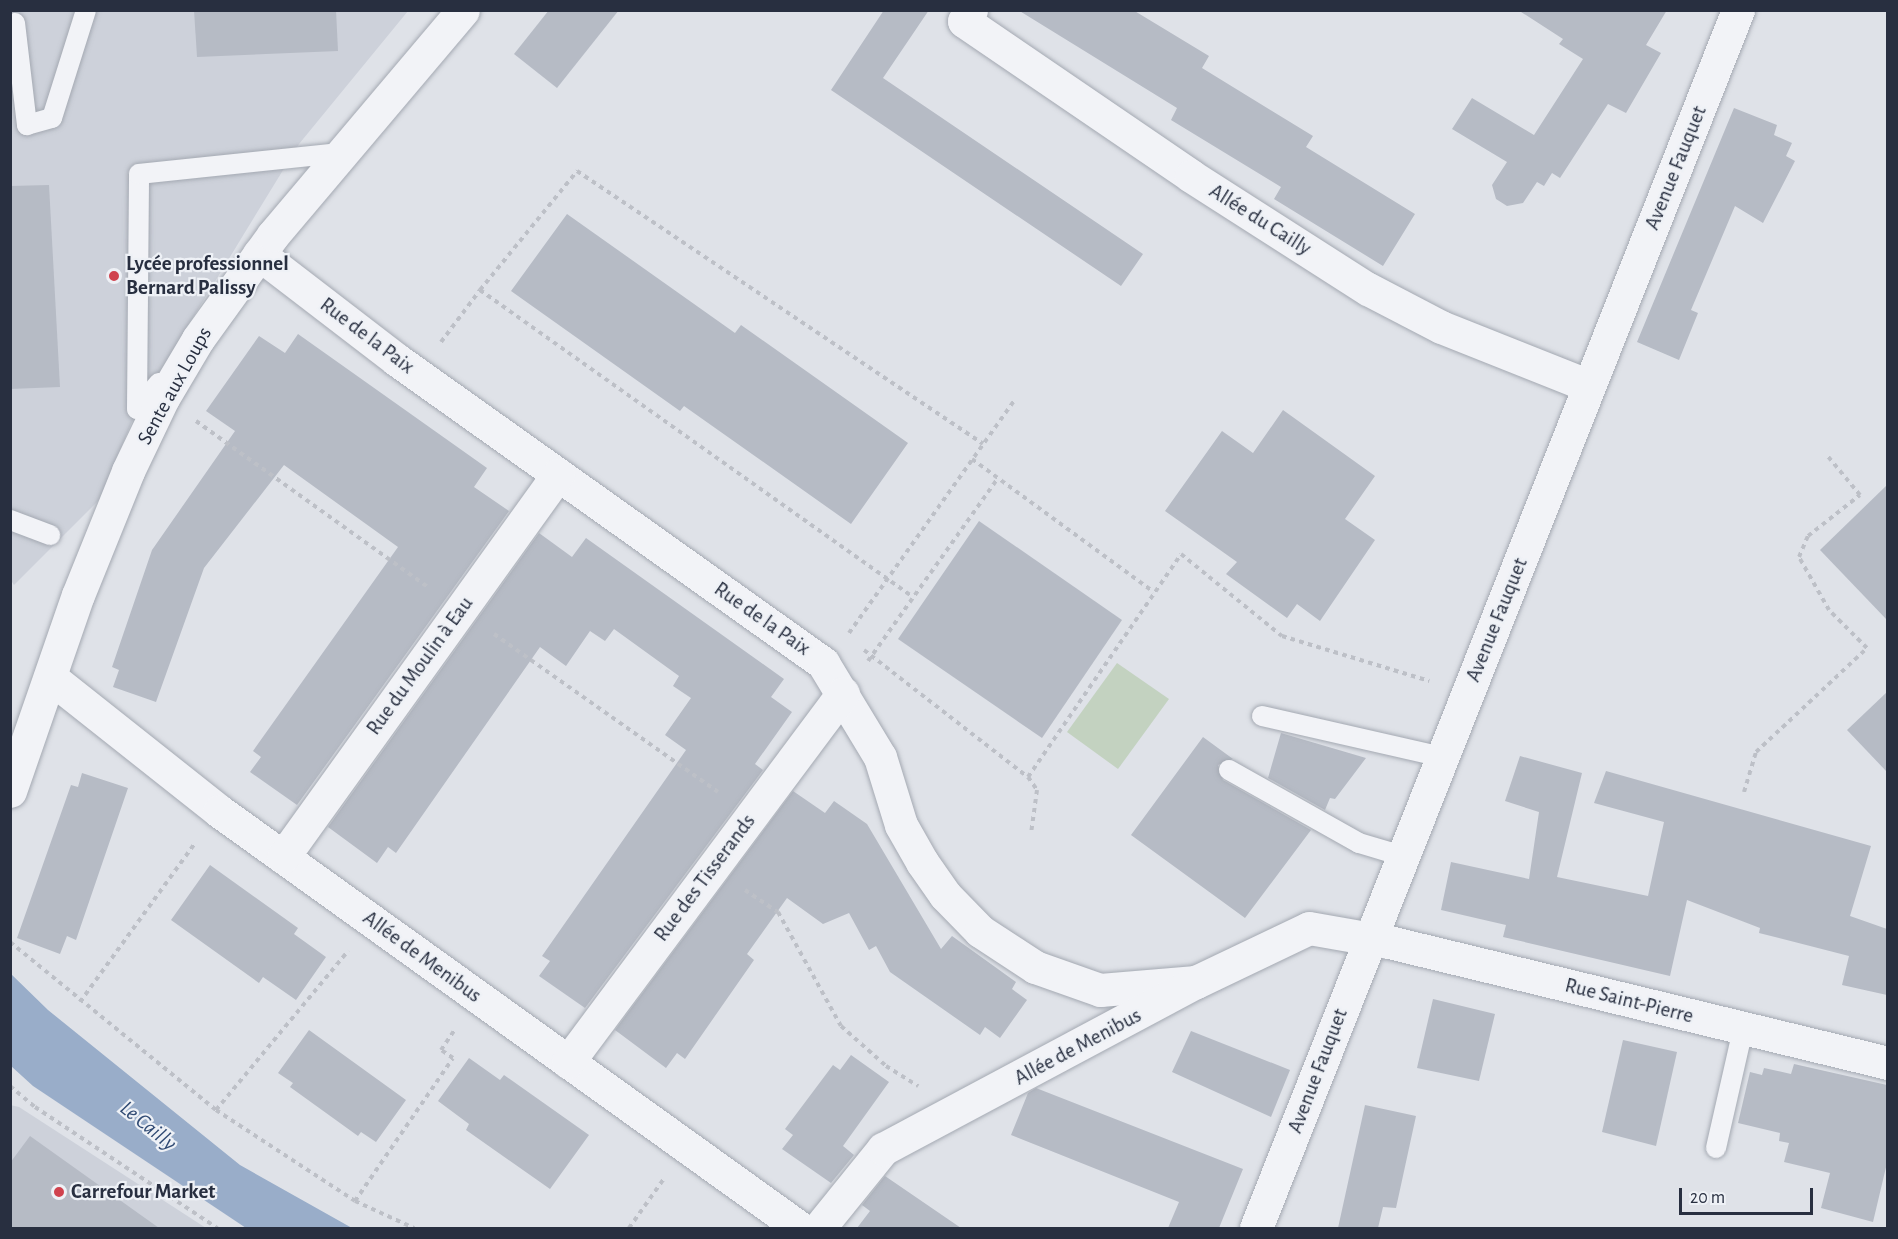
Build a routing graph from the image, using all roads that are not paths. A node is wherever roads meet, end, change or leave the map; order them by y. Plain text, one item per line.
1 (86, 10) edge
2 (463, 10) edge
3 (971, 10) edge
4 (1738, 10) edge
5 (15, 23) dead end
6 (340, 153) junction
7 (259, 254) junction
8 (198, 339) junction
9 (1589, 386) junction
10 (558, 475) junction
11 (10, 520) edge
12 (50, 536) dead end
13 (50, 677) junction
14 (843, 693) junction
15 (1262, 716) dead end
16 (1443, 757) junction
17 (1229, 770) dead end
18 (10, 791) edge
19 (1403, 856) junction
20 (283, 857) junction
21 (1370, 938) junction
22 (1196, 982) junction
23 (1101, 990) junction
24 (1115, 1028) junction
25 (1743, 1029) junction
26 (568, 1062) junction
27 (1887, 1063) edge
28 (1716, 1148) dead end
29 (800, 1228) edge
30 (819, 1228) edge
31 (1256, 1228) edge

1 - 5 lane
2 - 6 street, Sente aux Loups
3 - 9 street, Allée du Cailly
4 - 9 street, Avenue Fauquet
6 - 7 street, Sente aux Loups
6 - 8 lane
7 - 8 street, Sente aux Loups
7 - 10 street, Rue de la Paix
8 - 13 street, Sente aux Loups
9 - 16 street, Avenue Fauquet
10 - 14 street, Rue de la Paix
10 - 20 street, Rue du Moulin à Eau
11 - 12 lane
13 - 18 street, Sente aux Loups
13 - 20 street, Allée de Menibus
14 - 23 street, Rue de la Paix
14 - 26 street, Rue des Tisserands
15 - 16 lane
16 - 19 street, Avenue Fauquet
17 - 19 lane
19 - 21 street, Avenue Fauquet
20 - 26 street, Allée de Menibus
21 - 22 street, Allée de Menibus
21 - 25 street, Rue Saint-Pierre
21 - 31 street, Avenue Fauquet
22 - 23 street, Rue de la Paix
22 - 24 street, Allée de Menibus
23 - 24 lane
24 - 30 street, Allée de Menibus
25 - 27 street, Rue Saint-Pierre
25 - 28 lane
26 - 29 street, Allée de Menibus

